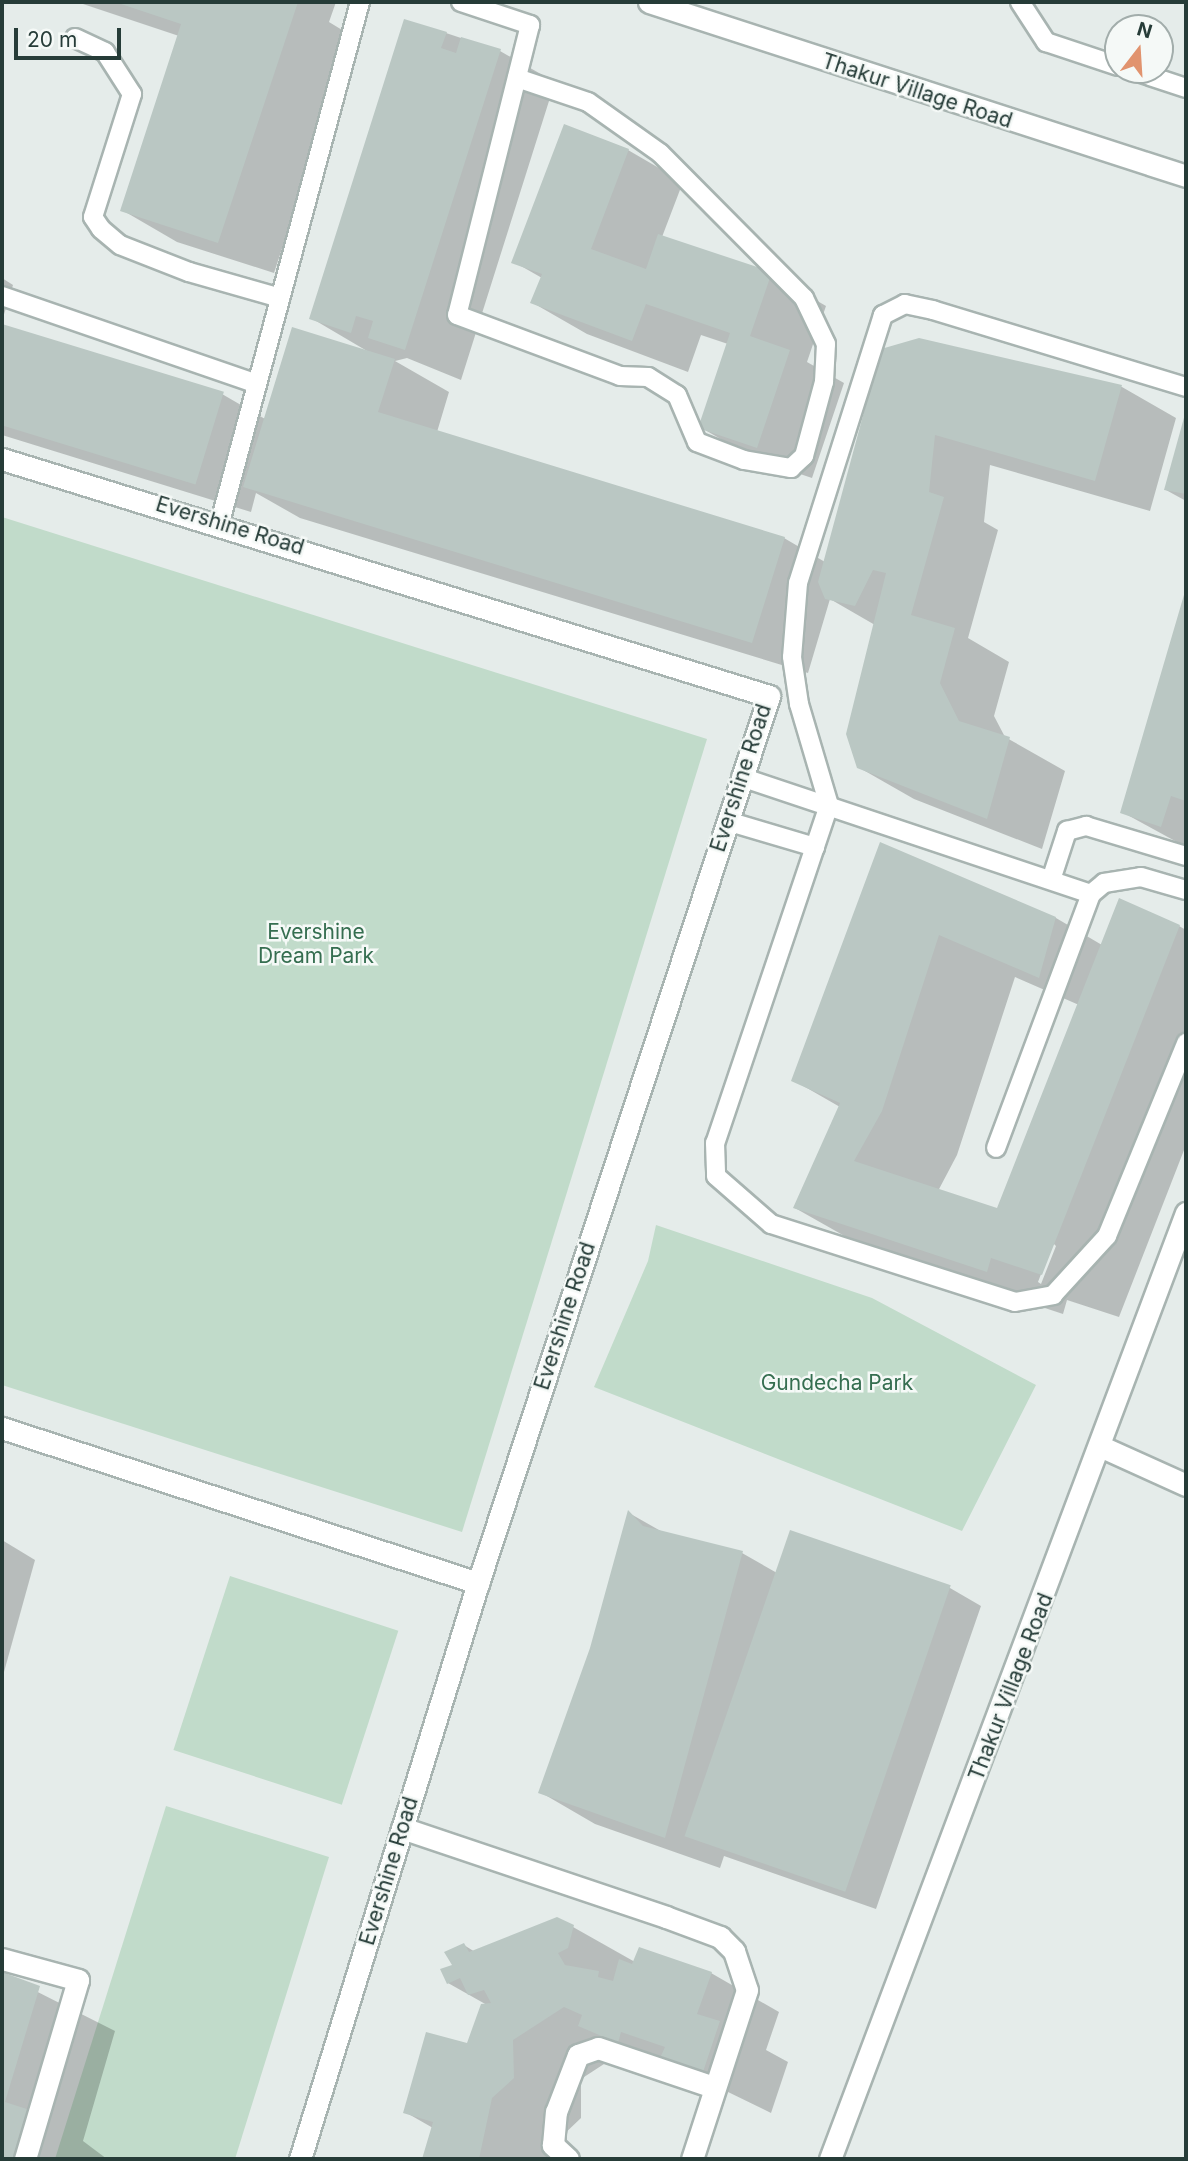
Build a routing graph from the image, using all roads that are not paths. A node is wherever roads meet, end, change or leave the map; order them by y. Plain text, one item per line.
1 (360, 2) edge
2 (461, 2) edge
3 (649, 2) edge
4 (1020, 2) edge
5 (75, 38) dead end
6 (1104, 61) edge
7 (517, 78) junction
8 (1186, 176) edge
9 (2, 296) edge
10 (280, 298) junction
11 (257, 384) junction
12 (1186, 387) edge
13 (804, 456) junction
14 (2, 459) edge
15 (832, 466) junction
16 (220, 522) junction
17 (741, 777) junction
18 (829, 805) junction
19 (727, 821) junction
20 (815, 847) junction
21 (1186, 856) edge
22 (1051, 880) junction
23 (1186, 890) edge
24 (1091, 894) junction
25 (1186, 1043) edge
26 (996, 1148) dead end
27 (1186, 1213) edge
28 (2, 1428) edge
29 (1102, 1447) junction
30 (1186, 1485) edge
31 (478, 1583) junction
32 (402, 1828) junction
33 (2, 1959) edge
34 (713, 2087) junction
35 (25, 2159) edge
36 (300, 2159) edge
37 (568, 2159) edge
38 (692, 2159) edge
39 (830, 2159) edge

1 - 10 lane
2 - 7 lane
3 - 8 street, Thakur Village Road
4 - 6 lane
5 - 10 lane
7 - 13 lane
7 - 13 lane
9 - 11 lane
10 - 11 lane
11 - 16 lane
12 - 15 lane
13 - 15 lane
14 - 16 street, Evershine Road
15 - 18 lane
16 - 17 street, Evershine Road
17 - 18 lane
17 - 19 street, Evershine Road
18 - 20 lane
18 - 22 lane
19 - 20 lane
19 - 31 street, Evershine Road
20 - 25 lane
21 - 22 lane
22 - 24 lane
23 - 24 lane
24 - 26 lane
27 - 29 street, Thakur Village Road
28 - 31 street
29 - 30 street
29 - 39 street, Thakur Village Road
31 - 32 street, Evershine Road
32 - 34 street
32 - 36 street, Evershine Road
33 - 35 street
34 - 37 street
34 - 38 street

